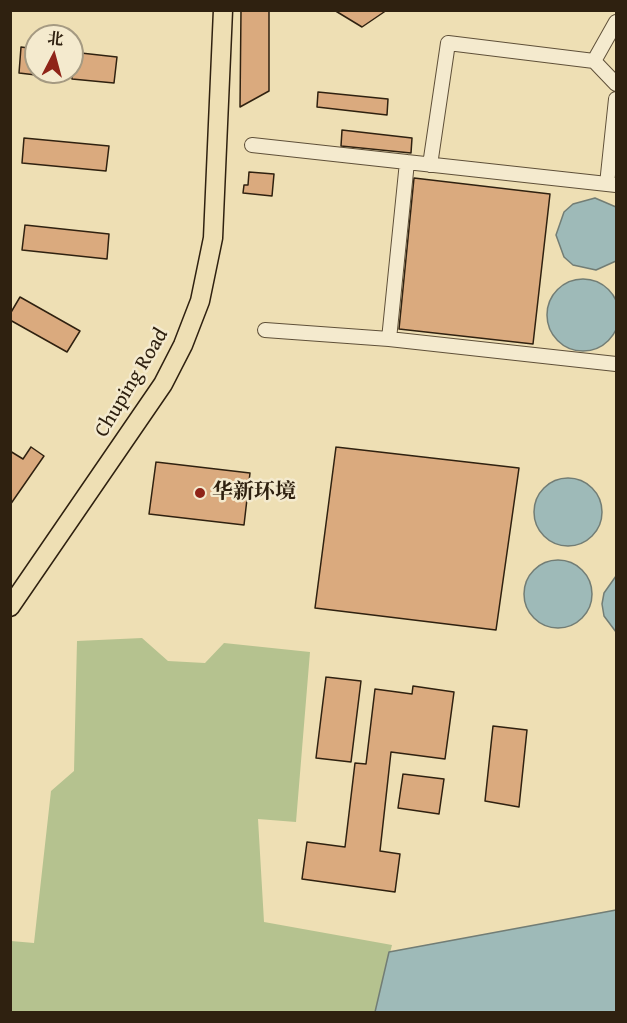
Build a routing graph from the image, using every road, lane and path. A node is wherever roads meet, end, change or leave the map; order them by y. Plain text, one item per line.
1 (212, 10) edge
2 (223, 10) edge
3 (616, 22) edge
4 (594, 61) junction
5 (616, 84) edge
6 (616, 99) edge
7 (252, 145) dead end
8 (407, 162) junction
9 (430, 165) junction
10 (612, 185) edge
11 (265, 330) dead end
12 (389, 339) junction
13 (616, 364) edge
14 (10, 590) edge
15 (10, 607) edge

1 - 14 main road, Chuping Road
2 - 15 main road, Chuping Road
3 - 4 street
4 - 5 street
4 - 9 street
6 - 10 street
7 - 8 street
8 - 9 street
8 - 12 street
9 - 10 street
11 - 12 street
12 - 13 street

